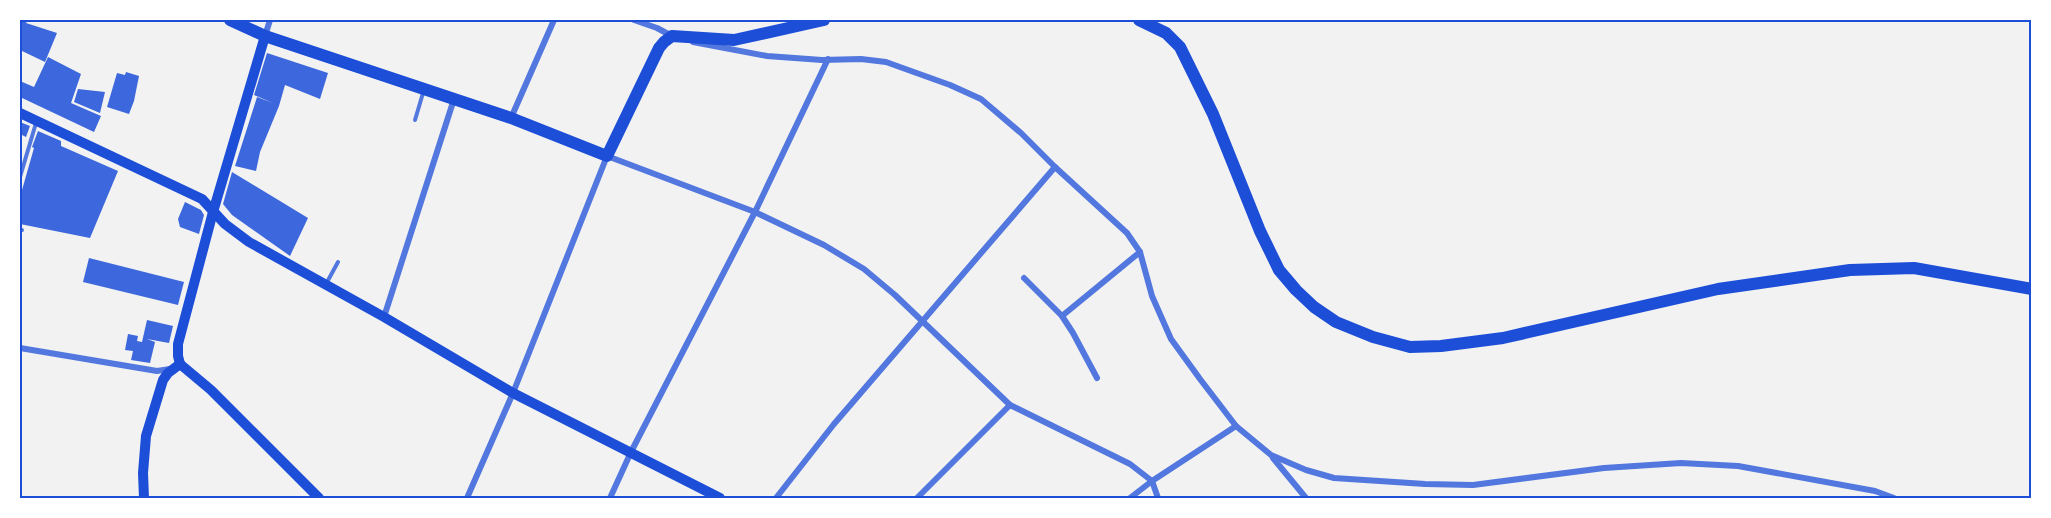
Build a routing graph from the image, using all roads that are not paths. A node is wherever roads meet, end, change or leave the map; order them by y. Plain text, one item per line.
1 (230, 20) edge
2 (270, 20) edge
3 (554, 20) edge
4 (633, 20) edge
5 (824, 20) edge
6 (1139, 20) edge
7 (265, 36) junction
8 (672, 36) junction
9 (828, 59) junction
10 (425, 89) junction
11 (454, 99) junction
12 (20, 113) edge
13 (511, 118) junction
14 (415, 120) dead end
15 (37, 121) junction
16 (607, 156) junction
17 (1055, 167) junction
18 (20, 177) edge
19 (213, 212) junction
20 (755, 212) junction
21 (1140, 252) junction
22 (338, 262) dead end
23 (1024, 278) dead end
24 (326, 285) junction
25 (2031, 289) edge
26 (1062, 316) junction
27 (384, 317) junction
28 (922, 320) junction
29 (20, 348) edge
30 (180, 364) junction
31 (1097, 378) dead end
32 (513, 393) junction
33 (1010, 405) junction
34 (1236, 426) junction
35 (631, 452) junction
36 (1271, 455) junction
37 (1152, 481) junction
38 (144, 498) edge
39 (319, 498) edge
40 (467, 498) edge
41 (610, 498) edge
42 (720, 498) edge
43 (776, 498) edge
44 (917, 498) edge
45 (1130, 498) edge
46 (1158, 498) edge
47 (1306, 498) edge
48 (1894, 498) edge

1 - 7 main road
2 - 7 street
3 - 13 street
4 - 8 street
5 - 8 main road
6 - 25 main road
7 - 10 main road
7 - 19 main road
8 - 9 street
8 - 16 main road
9 - 17 street
9 - 20 street
10 - 11 main road
10 - 14 lane
11 - 13 main road
11 - 27 street
12 - 15 main road
13 - 16 main road
15 - 18 lane
15 - 19 main road
16 - 20 street
16 - 32 street
17 - 21 street
17 - 28 street
19 - 24 main road
19 - 30 main road
20 - 28 street
20 - 35 street
21 - 26 street
21 - 34 street
22 - 24 lane
23 - 26 street
24 - 27 main road
26 - 31 street
27 - 32 main road
28 - 33 street
28 - 43 street
29 - 30 street
30 - 38 main road
30 - 39 main road
32 - 35 main road
32 - 40 street
33 - 37 street
33 - 44 street
34 - 36 street
34 - 37 street
35 - 41 street
35 - 42 main road
36 - 47 street
36 - 48 street
37 - 45 street
37 - 46 street

